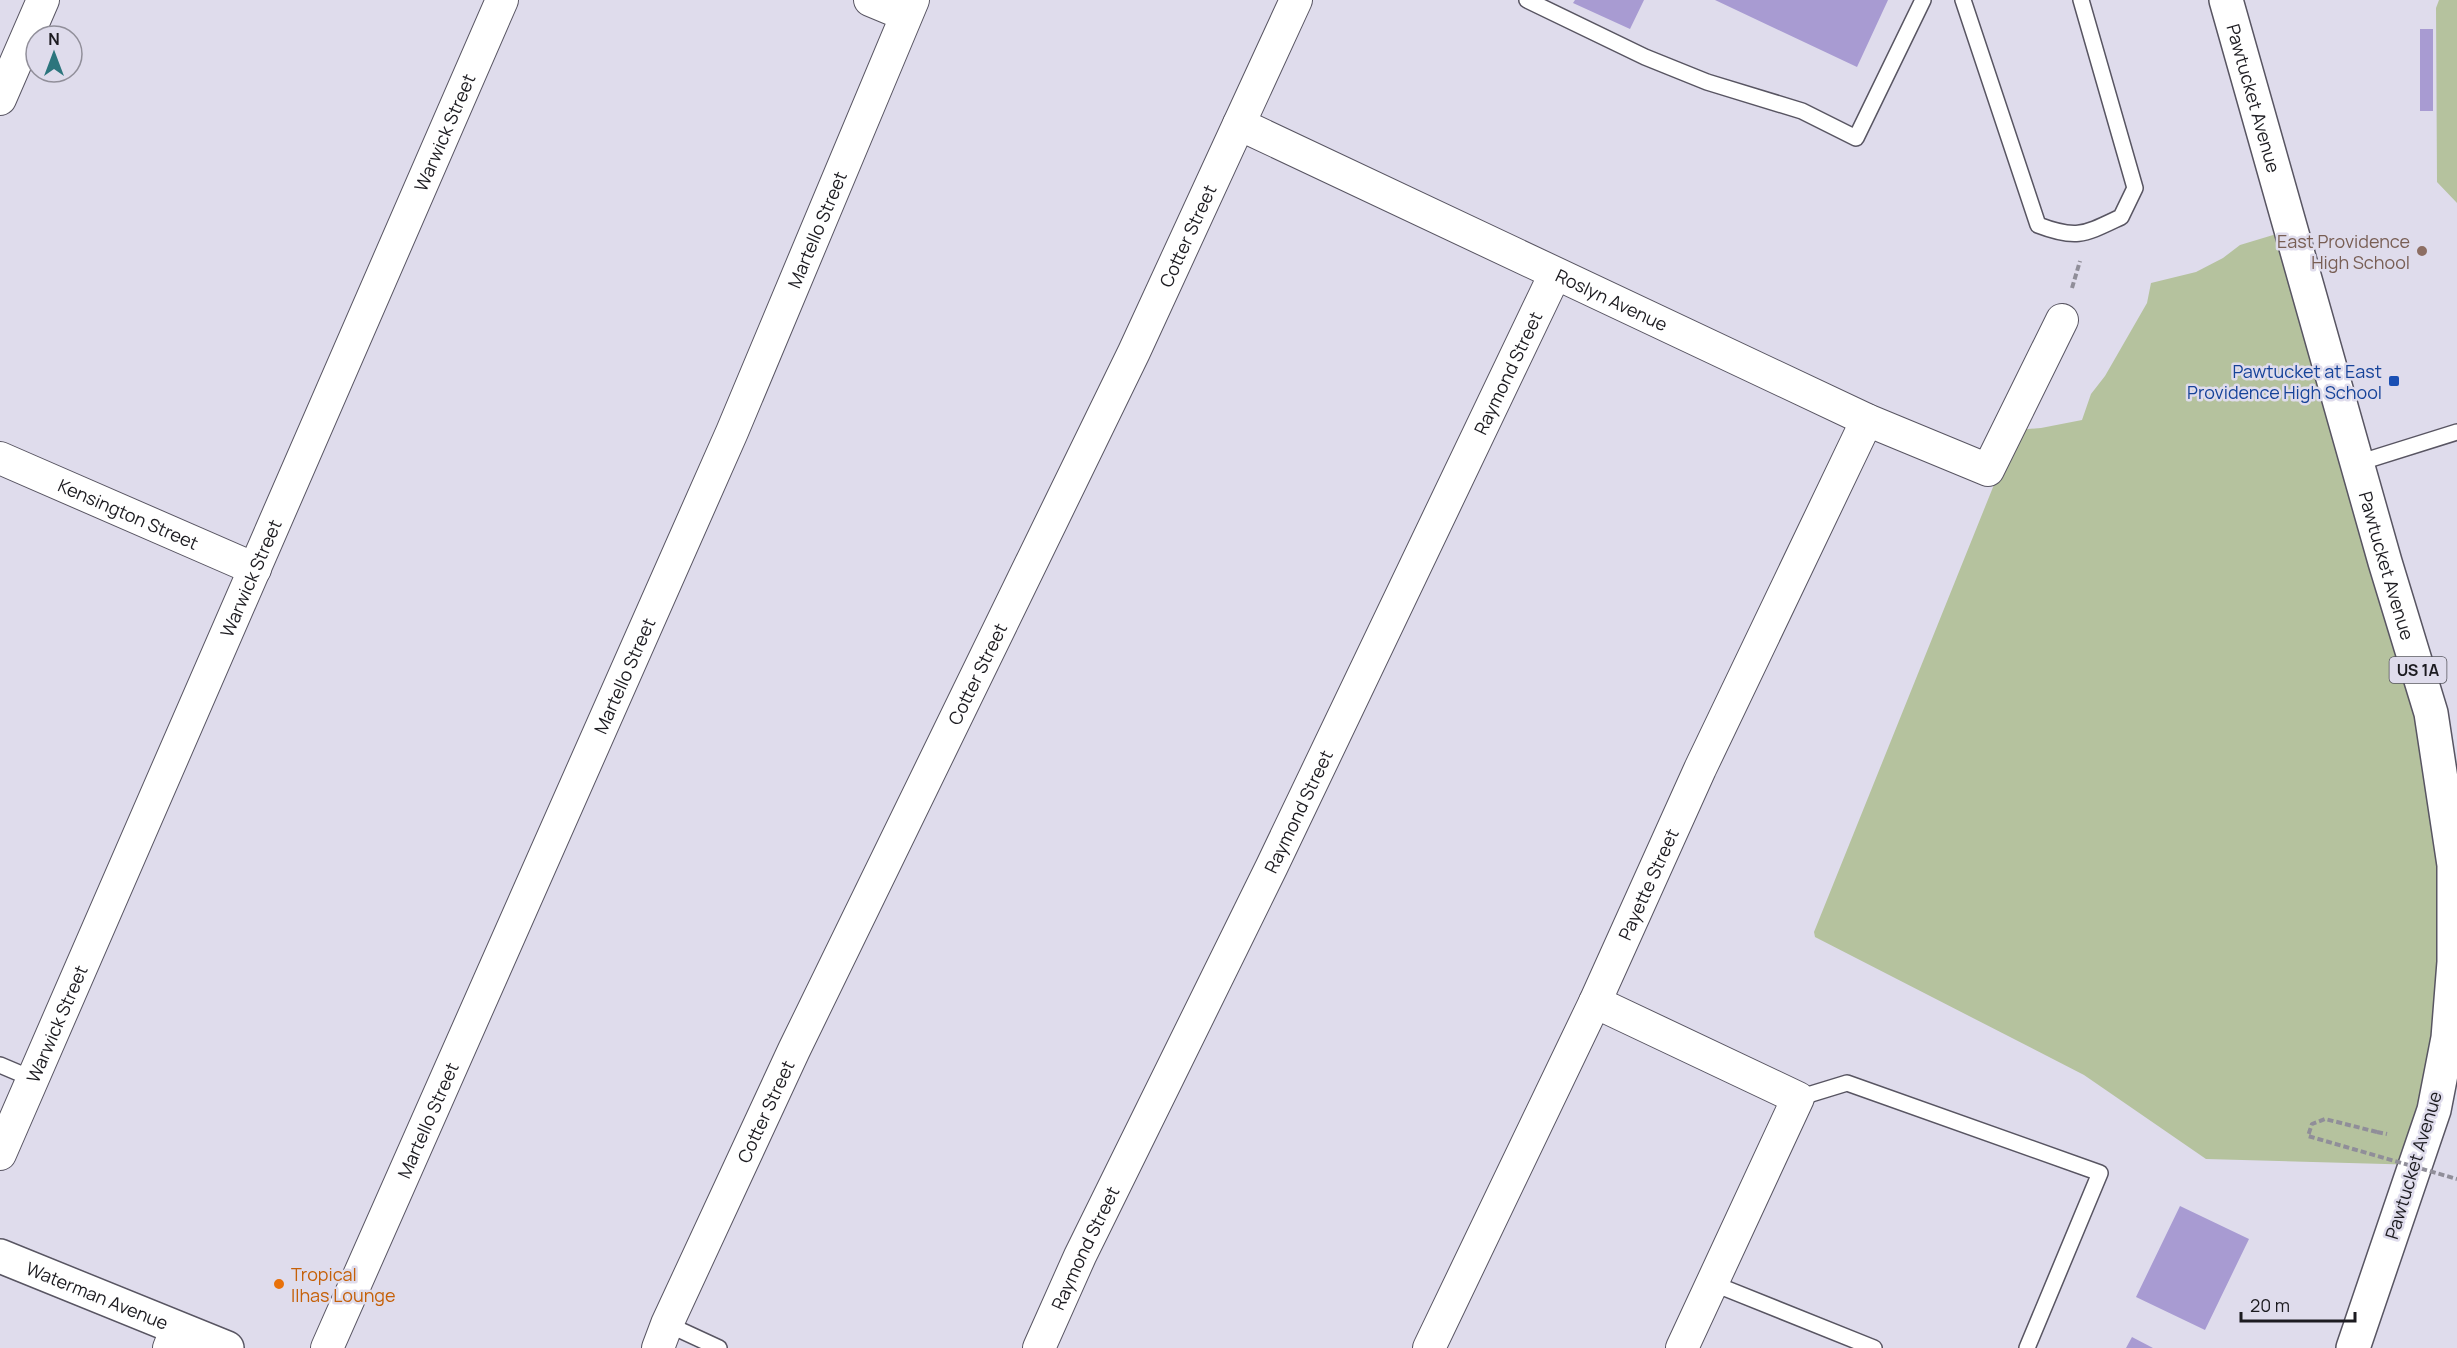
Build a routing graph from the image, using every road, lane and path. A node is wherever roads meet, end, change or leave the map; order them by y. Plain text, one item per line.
1 (43, 0) edge
2 (502, 0) edge
3 (870, 0) edge
4 (1296, 0) edge
5 (1527, 0) edge
6 (1923, 0) edge
7 (1963, 0) edge
8 (2081, 0) edge
9 (2226, 0) edge
10 (909, 8) edge
11 (0, 99) edge
12 (1239, 124) junction
13 (2089, 232) junction
14 (1555, 274) junction
15 (2062, 320) joint
16 (1867, 420) junction
17 (2454, 431) edge
18 (0, 458) edge
19 (2358, 463) junction
20 (255, 569) junction
21 (2451, 813) edge
22 (1595, 1002) junction
23 (0, 1065) edge
24 (33, 1079) junction
25 (1798, 1098) junction
26 (2390, 1135) dead end
27 (0, 1155) edge
28 (2457, 1179) edge
29 (0, 1256) edge
30 (1712, 1282) junction
31 (663, 1336) edge
32 (173, 1338) edge
33 (227, 1348) edge
34 (327, 1348) edge
35 (718, 1348) edge
36 (1039, 1348) edge
37 (1429, 1348) edge
38 (1682, 1348) edge
39 (1874, 1348) edge
40 (2027, 1348) edge
41 (2353, 1348) edge

1 - 11 street
2 - 20 street, Warwick Street
3 - 10 street
4 - 12 street, Cotter Street
5 - 6 lane
7 - 13 lane
8 - 13 lane
9 - 19 main road, Pawtucket Avenue / US 1A
10 - 34 street, Martello Street
12 - 14 street, Roslyn Avenue
12 - 31 street, Cotter Street
13 - 15 path
14 - 16 street, Roslyn Avenue
14 - 36 street, Raymond Street
15 - 16 street, Roslyn Avenue
16 - 22 street, Payette Street
17 - 19 lane
18 - 20 street, Kensington Street
19 - 21 main road, Pawtucket Avenue / US 1A
20 - 24 street, Warwick Street
21 - 41 main road, Pawtucket Avenue / US 1A
22 - 25 street
22 - 37 street, Payette Street
23 - 24 lane
24 - 27 street, Warwick Street
25 - 30 street
25 - 40 lane
26 - 28 path, bridge
29 - 32 main road, Waterman Avenue
30 - 38 street
30 - 39 lane
31 - 35 lane
32 - 33 main road, Waterman Avenue

